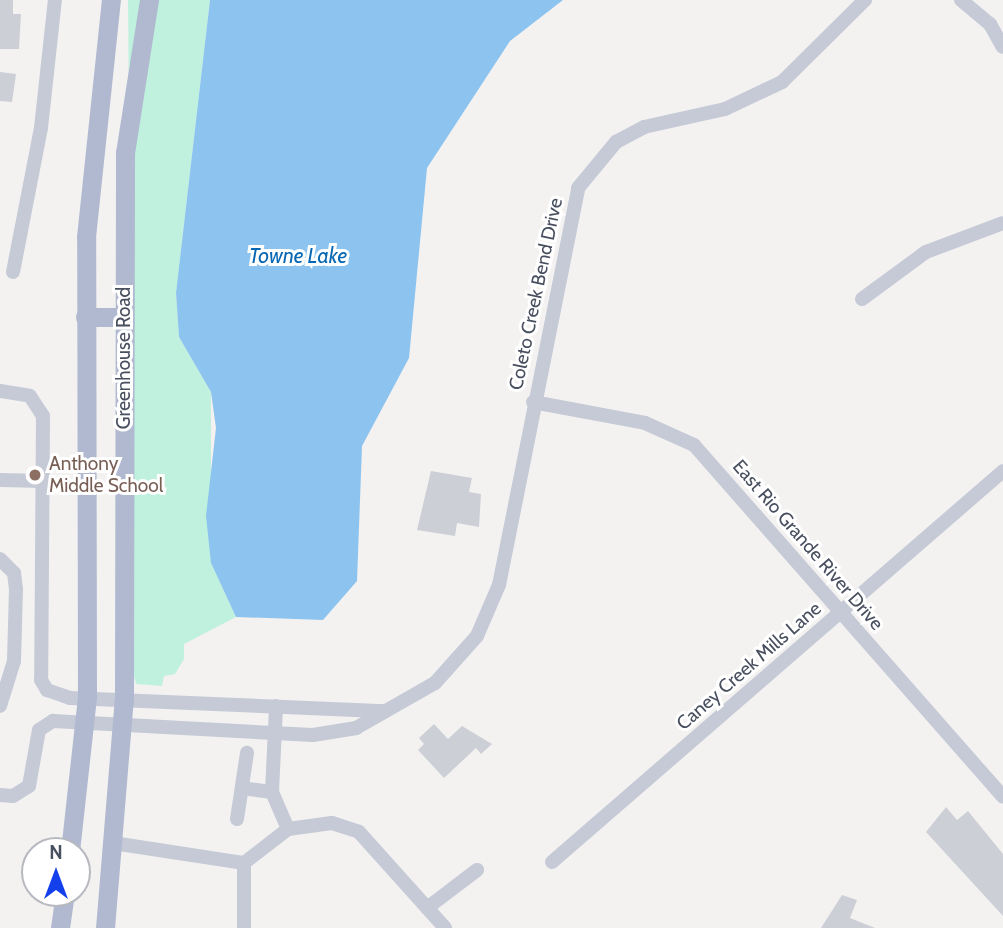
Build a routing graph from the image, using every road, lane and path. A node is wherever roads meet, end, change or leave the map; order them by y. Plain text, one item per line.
1 (55, 0) edge
2 (111, 0) edge
3 (149, 0) edge
4 (865, 0) edge
5 (961, 0) edge
6 (1003, 47) edge
7 (1003, 223) edge
8 (13, 272) dead end
9 (862, 299) dead end
10 (85, 317) junction
11 (123, 317) junction
12 (0, 391) edge
13 (533, 402) junction
14 (1003, 471) edge
15 (0, 480) edge
16 (43, 481) junction
17 (0, 559) edge
18 (841, 612) junction
19 (87, 698) junction
20 (124, 698) junction
21 (0, 706) edge
22 (276, 706) junction
23 (386, 711) junction
24 (85, 724) junction
25 (122, 725) junction
26 (274, 733) junction
27 (247, 753) dead end
28 (242, 788) junction
29 (272, 792) junction
30 (0, 795) edge
31 (1003, 797) edge
32 (237, 820) dead end
33 (288, 829) junction
34 (72, 837) edge
35 (113, 843) junction
36 (552, 862) dead end
37 (244, 863) junction
38 (477, 870) dead end
39 (63, 907) edge
40 (427, 908) junction
41 (60, 928) edge
42 (105, 928) edge
43 (244, 928) edge
44 (445, 928) edge

1 - 8 street
2 - 10 main road, Greenhouse Road
3 - 11 main road, Greenhouse Road
4 - 13 street, Coleto Creek Bend Drive
5 - 6 street
7 - 9 street
10 - 11 main road
10 - 19 main road, Greenhouse Road
11 - 20 main road, Greenhouse Road
12 - 16 street
13 - 18 street, East Rio Grande River Drive
13 - 23 street, Coleto Creek Bend Drive
14 - 18 street, Caney Creek Mills Lane
15 - 16 street
16 - 19 street
17 - 21 street
18 - 31 street, East Rio Grande River Drive
18 - 36 street, Caney Creek Mills Lane
19 - 20 street
19 - 24 main road, Greenhouse Road
20 - 22 street
20 - 25 main road, Greenhouse Road
22 - 23 street
22 - 26 street
23 - 26 street, Coleto Creek Bend Drive
24 - 25 street, Coleto Creek Bend Drive
24 - 30 street, Coleto Creek Bend Drive
24 - 34 main road, Greenhouse Road
25 - 26 street, Coleto Creek Bend Drive
25 - 35 main road, Greenhouse Road
26 - 29 street
27 - 28 street
28 - 29 street
28 - 32 street
29 - 33 street
33 - 37 street
33 - 40 street
35 - 37 street
35 - 42 main road, Greenhouse Road
37 - 43 street
38 - 40 street
39 - 41 main road
40 - 44 street

